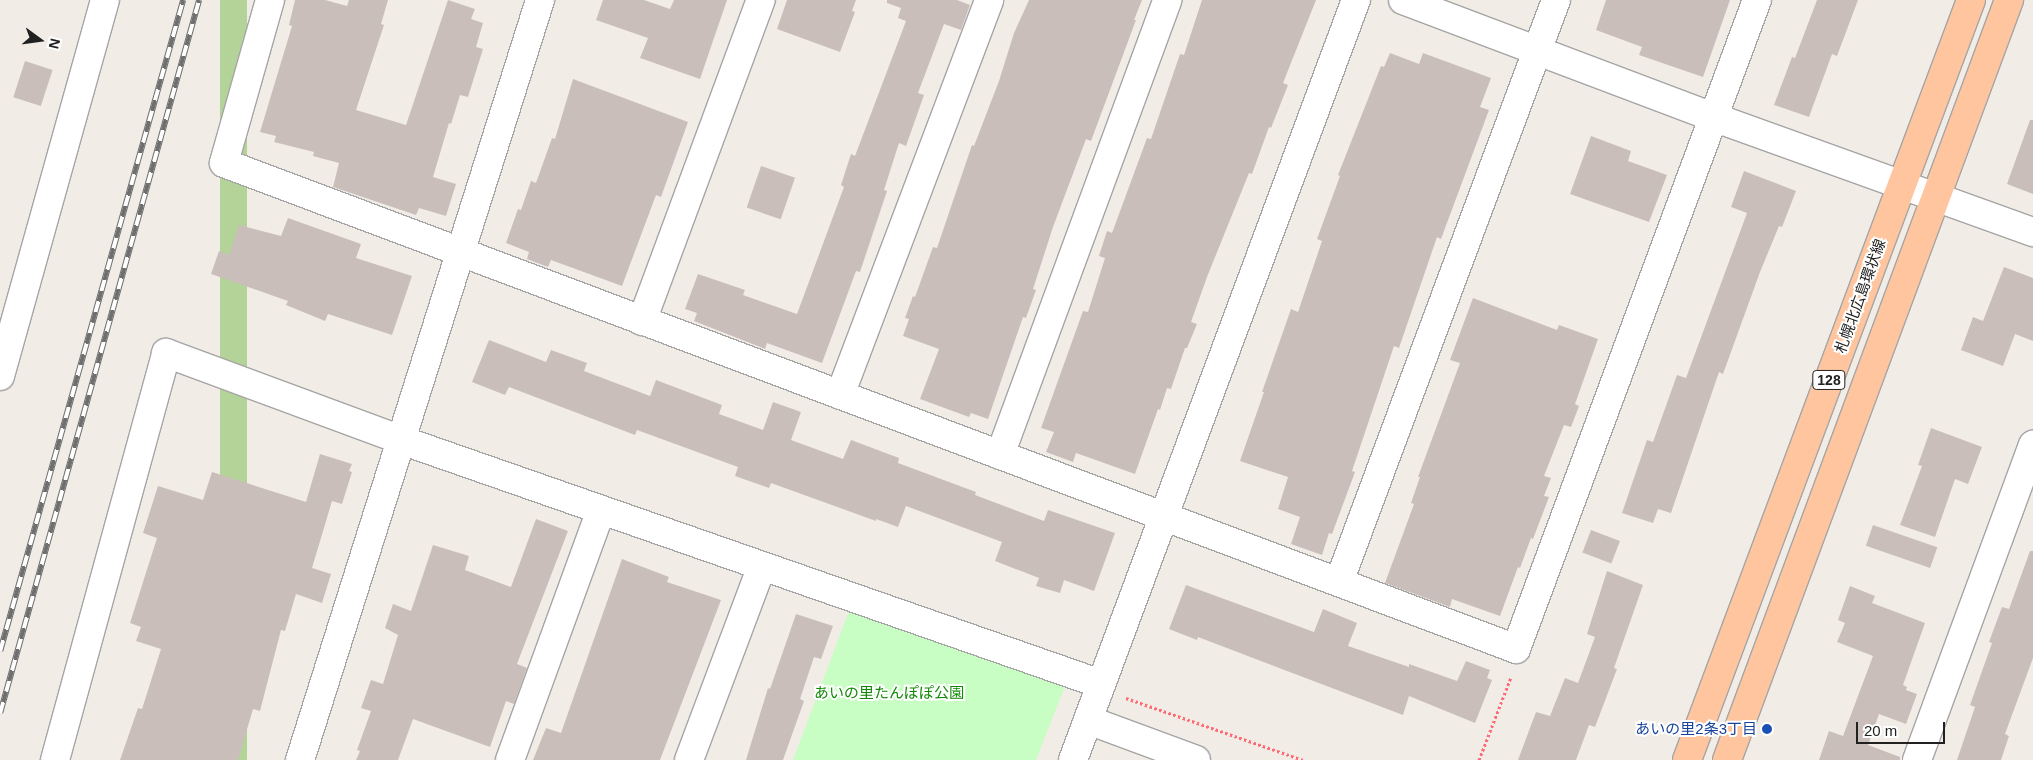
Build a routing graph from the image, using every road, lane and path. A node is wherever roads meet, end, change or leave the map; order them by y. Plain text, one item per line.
1 (105, 0) edge
2 (270, 0) edge
3 (540, 0) edge
4 (761, 0) edge
5 (989, 0) edge
6 (1167, 0) edge
7 (1356, 0) edge
8 (1403, 0) edge
9 (1556, 0) edge
10 (1757, 0) edge
11 (1971, 0) edge
12 (2009, 0) edge
13 (1537, 51) junction
14 (1713, 117) junction
15 (1901, 186) junction
16 (1935, 197) junction
17 (2033, 232) edge
18 (460, 253) junction
19 (12, 294) edge
20 (642, 321) junction
21 (0, 376) edge
22 (840, 395) junction
23 (401, 440) junction
24 (2033, 445) edge
25 (1000, 455) junction
26 (601, 510) junction
27 (1164, 516) junction
28 (762, 566) junction
29 (1340, 582) junction
30 (1513, 672) dead end
31 (1111, 690) junction
32 (1088, 720) junction
33 (55, 760) edge
34 (300, 760) edge
35 (510, 760) edge
36 (690, 760) edge
37 (1073, 760) edge
38 (1196, 760) edge
39 (1303, 760) edge
40 (1479, 760) edge
41 (1687, 760) edge
42 (1727, 760) edge
43 (1917, 760) edge

1 - 19 street
2 - 18 street
3 - 18 street
4 - 20 street
5 - 22 street
6 - 25 street
7 - 27 street
8 - 13 street
9 - 13 street
10 - 14 street
11 - 15 main road, 札幌北広島環状線 / 128
12 - 16 main road, 128
13 - 14 street
13 - 29 street
14 - 15 street
14 - 29 street
15 - 16 street
15 - 41 main road, 札幌北広島環状線 / 128
16 - 17 street
16 - 42 main road, 128
18 - 20 street
18 - 23 street
19 - 21 street
20 - 22 street
22 - 25 street
23 - 26 street
23 - 33 street
23 - 34 street
24 - 43 street
25 - 27 street
26 - 28 street
26 - 35 street
27 - 29 street
27 - 31 street
28 - 31 street
28 - 36 street
30 - 40 path
31 - 32 street
31 - 39 path
32 - 37 street
32 - 38 street

